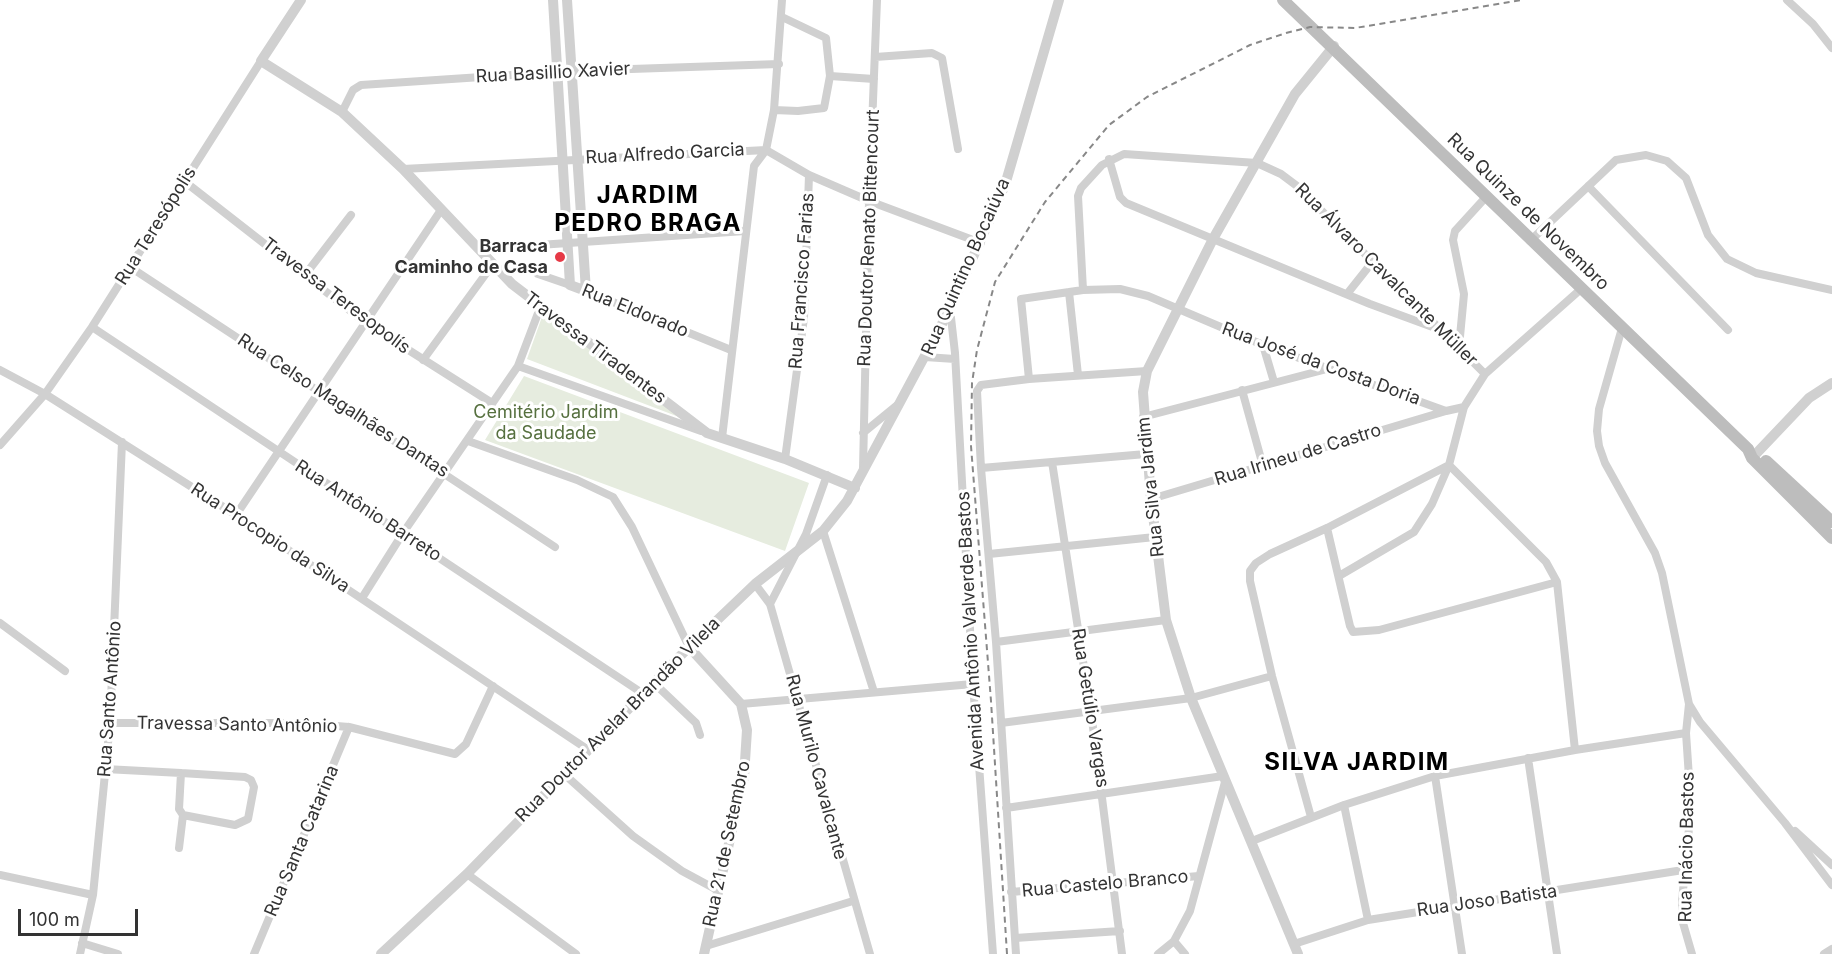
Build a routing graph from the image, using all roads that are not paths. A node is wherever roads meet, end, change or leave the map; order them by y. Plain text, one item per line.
1 (301, 0) edge
2 (553, 0) edge
3 (567, 0) edge
4 (782, 0) edge
5 (877, 0) edge
6 (1059, 0) edge
7 (1283, 0) edge
8 (1787, 0) edge
9 (782, 17) junction
10 (1334, 46) junction
11 (1832, 48) edge
12 (875, 57) junction
13 (261, 62) junction
14 (779, 64) junction
15 (572, 71) junction
16 (557, 72) junction
17 (830, 76) junction
18 (874, 79) junction
19 (774, 110) junction
20 (342, 111) junction
21 (958, 149) dead end
22 (766, 150) junction
23 (577, 158) junction
24 (564, 159) junction
25 (1109, 159) junction
26 (1257, 163) junction
27 (403, 169) junction
28 (809, 175) junction
29 (184, 181) junction
30 (1588, 186) junction
31 (1486, 197) junction
32 (869, 201) junction
33 (441, 210) junction
34 (351, 216) dead end
35 (745, 231) junction
36 (1213, 239) junction
37 (1530, 241) junction
38 (583, 243) junction
39 (981, 243) junction
40 (568, 244) junction
41 (480, 249) junction
42 (1374, 260) junction
43 (493, 264) junction
44 (130, 267) junction
45 (538, 274) dead end
46 (305, 275) junction
47 (570, 285) junction
48 (1581, 289) junction
49 (1083, 290) junction
50 (1829, 290) edge
51 (586, 291) junction
52 (1069, 292) junction
53 (1347, 294) junction
54 (540, 308) junction
55 (950, 309) junction
56 (1178, 310) junction
57 (366, 323) junction
58 (92, 327) junction
59 (1622, 328) junction
60 (1441, 330) junction
61 (1728, 330) dead end
62 (1263, 345) junction
63 (1459, 347) junction
64 (731, 350) junction
65 (925, 357) junction
66 (423, 360) junction
67 (956, 360) junction
68 (518, 366) junction
69 (1328, 369) junction
70 (0, 370) edge
71 (1147, 371) junction
72 (1485, 374) junction
73 (1078, 375) junction
74 (1029, 379) junction
75 (1274, 382) junction
76 (1832, 383) edge
77 (318, 390) junction
78 (1242, 390) junction
79 (45, 394) junction
80 (899, 403) junction
81 (492, 404) junction
82 (1464, 406) junction
83 (1446, 411) junction
84 (1143, 417) junction
85 (707, 433) junction
86 (863, 433) junction
87 (722, 438) junction
88 (468, 441) junction
89 (122, 442) junction
90 (0, 445) edge
91 (278, 452) junction
92 (1752, 453) junction
93 (1146, 454) junction
94 (785, 459) junction
95 (1052, 462) junction
96 (1449, 465) junction
97 (1263, 466) junction
98 (981, 468) junction
99 (445, 474) junction
100 (827, 475) junction
101 (863, 475) junction
102 (855, 488) junction
103 (1151, 499) junction
104 (236, 515) junction
105 (1832, 522) edge
106 (1327, 528) junction
107 (823, 531) junction
108 (403, 533) junction
109 (1155, 537) junction
110 (1832, 538) edge
111 (1064, 544) junction
112 (555, 547) dead end
113 (800, 547) junction
114 (989, 554) junction
115 (1339, 576) junction
116 (1557, 582) junction
117 (755, 584) junction
118 (362, 598) junction
119 (770, 604) junction
120 (1166, 620) junction
121 (0, 622) edge
122 (1078, 629) junction
123 (996, 642) junction
124 (689, 647) junction
125 (65, 671) dead end
126 (1272, 676) junction
127 (655, 684) junction
128 (973, 684) junction
129 (493, 686) junction
130 (874, 692) junction
131 (645, 695) junction
132 (1191, 698) junction
133 (797, 699) junction
134 (741, 704) junction
135 (1689, 704) junction
136 (1091, 712) junction
137 (110, 723) junction
138 (1001, 723) junction
139 (349, 728) junction
140 (1686, 733) junction
141 (700, 735) dead end
142 (587, 749) junction
143 (1575, 750) junction
144 (1528, 758) junction
145 (105, 769) junction
146 (181, 773) junction
147 (564, 774) junction
148 (1435, 776) junction
149 (1224, 779) junction
150 (1103, 794) junction
151 (1344, 805) junction
152 (1006, 808) junction
153 (183, 815) junction
154 (1311, 817) junction
155 (1785, 823) junction
156 (1252, 841) junction
157 (179, 848) dead end
158 (1832, 865) edge
159 (1683, 870) junction
160 (467, 874) junction
161 (0, 875) edge
162 (1199, 876) junction
163 (1115, 882) junction
164 (1832, 885) edge
165 (718, 891) junction
166 (1011, 892) junction
167 (1546, 893) junction
168 (93, 895) junction
169 (853, 901) junction
170 (1454, 906) junction
171 (1368, 920) junction
172 (1120, 932) junction
173 (1015, 938) junction
174 (1174, 941) junction
175 (82, 943) junction
176 (563, 945) junction
177 (1296, 949) edge
178 (705, 950) edge
179 (1832, 950) edge
180 (80, 954) edge
181 (118, 954) edge
182 (254, 954) edge
183 (381, 954) edge
184 (560, 954) edge
185 (576, 954) edge
186 (870, 954) edge
187 (993, 954) edge
188 (1016, 954) edge
189 (1122, 954) edge
190 (1158, 954) edge
191 (1185, 954) edge
192 (1462, 954) edge
193 (1557, 954) edge
194 (1692, 954) edge
195 (1824, 954) edge

1 - 13 street, Rua Teresópolis
2 - 16 street
3 - 15 street
4 - 9 street
5 - 12 street, Rua Doutor Renato Bittencourt
6 - 39 street, Rua Quintino Bocaiúva
7 - 10 main road, Rua Quinze de Novembro
8 - 11 street
9 - 14 street
9 - 17 street
10 - 26 street, Rua Silva Jardim
10 - 31 main road, Rua Quinze de Novembro
12 - 18 street, Rua Doutor Renato Bittencourt
12 - 21 street
13 - 20 street, Travessa Tiradentes
13 - 29 street, Rua Teresópolis
14 - 15 street, Rua Basillio Xavier
14 - 19 street
15 - 16 street, Rua Basillio Xavier
15 - 23 street
16 - 20 street, Rua Basillio Xavier
16 - 24 street
17 - 18 street
17 - 19 street
18 - 32 street, Rua Doutor Renato Bittencourt
19 - 22 street
20 - 27 street, Travessa Tiradentes
22 - 23 street, Rua Alfredo Garcia
22 - 28 street, Rua Alfredo Garcia
22 - 35 street
23 - 24 street, Rua Alfredo Garcia
23 - 38 street
24 - 27 street, Rua Alfredo Garcia
24 - 40 street
25 - 26 street, Rua Álvaro Cavalcante Müller
25 - 36 street
25 - 49 street
26 - 36 street, Rua Silva Jardim
26 - 42 street, Rua Álvaro Cavalcante Müller
27 - 33 street, Travessa Tiradentes
28 - 32 street, Rua Alfredo Garcia
28 - 94 street, Rua Francisco Farias
29 - 44 street, Rua Teresópolis
29 - 46 street, Travessa Teresopolís
30 - 37 street
30 - 50 street
30 - 61 street
31 - 37 main road, Rua Quinze de Novembro
31 - 63 street
32 - 39 street, Rua Alfredo Garcia
32 - 86 street, Rua Doutor Renato Bittencourt
33 - 41 street, Travessa Tiradentes
33 - 57 street
34 - 46 street
35 - 38 street
35 - 64 street
36 - 53 street
36 - 56 street, Rua Silva Jardim
37 - 48 main road, Rua Quinze de Novembro
38 - 40 street
38 - 51 street
39 - 55 street, Rua Quintino Bocaiúva
40 - 41 street
40 - 47 street
41 - 43 street, Travessa Tiradentes
42 - 53 street
42 - 60 street, Rua Álvaro Cavalcante Müller
43 - 54 street, Travessa Tiradentes
43 - 66 street
44 - 58 street, Rua Teresópolis
44 - 77 street, Rua Celso Magalhães Dantas
45 - 47 street, Rua Eldorado
46 - 57 street, Travessa Teresopolís
47 - 51 street, Rua Eldorado
48 - 59 main road, Rua Quinze de Novembro
48 - 72 street
49 - 52 street, Rua José da Costa Doria
49 - 56 street, Rua José da Costa Doria
51 - 64 street, Rua Eldorado
52 - 73 street
52 - 74 street, Rua José da Costa Doria
53 - 60 street
54 - 68 street
54 - 85 street, Travessa Tiradentes
55 - 65 street, Rua Quintino Bocaiúva
55 - 67 street, Avenida Antônio Valverde Bastos
56 - 62 street, Rua José da Costa Doria
56 - 71 street, Rua Silva Jardim
57 - 66 street, Travessa Teresopolís
57 - 77 street
58 - 79 street, Rua Teresópolis
58 - 91 street, Rua Antônio Barreto
59 - 92 main road, Rua Quinze de Novembro
59 - 135 street
60 - 63 street, Rua Álvaro Cavalcante Müller
62 - 69 street, Rua José da Costa Doria
62 - 75 street
63 - 72 street, Rua Álvaro Cavalcante Müller
64 - 87 street
65 - 67 street
65 - 80 street, Rua Quintino Bocaiúva
66 - 81 street, Travessa Teresopolís
67 - 128 street, Avenida Antônio Valverde Bastos
68 - 81 street
68 - 85 street
69 - 75 street
69 - 83 street, Rua José da Costa Doria
70 - 79 street, Rua Procopio da Silva
71 - 73 street
71 - 84 street, Rua Silva Jardim
72 - 82 street
73 - 74 street
74 - 98 street, Avenida Antônio Valverde Bastos
75 - 78 street
76 - 92 street
77 - 91 street
77 - 99 street, Rua Celso Magalhães Dantas
78 - 84 street
78 - 97 street
79 - 89 street, Rua Procopio da Silva
79 - 90 street, Rua Teresópolis
80 - 86 street
80 - 101 street, Rua Quintino Bocaiúva
81 - 88 street
82 - 83 street
82 - 96 street
83 - 97 street, Rua Irineu de Castro
84 - 93 street, Rua Silva Jardim
85 - 87 street, Travessa Tiradentes
86 - 101 street, Rua Doutor Renato Bittencourt
87 - 94 street, Travessa Tiradentes
88 - 99 street
88 - 124 street
89 - 104 street, Rua Procopio da Silva
89 - 137 street, Rua Santo Antônio
91 - 104 street
91 - 108 street, Rua Antônio Barreto
92 - 105 main road, Rua Quinze de Novembro
92 - 110 main road, Rua Quinze de Novembro
93 - 95 street
93 - 103 street, Rua Silva Jardim
94 - 100 street, Travessa Tiradentes
95 - 98 street
95 - 111 street, Rua Getúlio Vargas
96 - 106 street
96 - 115 street
96 - 116 street
97 - 103 street, Rua Irineu de Castro
98 - 114 street, Avenida Antônio Valverde Bastos
99 - 108 street
99 - 112 street, Rua Celso Magalhães Dantas
100 - 102 street, Travessa Tiradentes
100 - 113 street
101 - 102 street, Rua Quintino Bocaiúva
102 - 107 street, Rua Doutor Avelar Brandão Vilela
103 - 109 street, Rua Silva Jardim
104 - 118 street, Rua Procopio da Silva
106 - 115 street
106 - 126 street
107 - 113 street, Rua Doutor Avelar Brandão Vilela
107 - 130 street
108 - 118 street
108 - 131 street, Rua Antônio Barreto
109 - 111 street
109 - 120 street, Rua Silva Jardim
111 - 114 street
111 - 122 street, Rua Getúlio Vargas
113 - 117 street, Rua Doutor Avelar Brandão Vilela
113 - 119 street
114 - 123 street, Avenida Antônio Valverde Bastos
115 - 116 street
116 - 143 street
117 - 119 street, Rua Murilo Cavalcante
117 - 124 street, Rua Doutor Avelar Brandão Vilela
118 - 129 street, Rua Procopio da Silva
119 - 133 street, Rua Murilo Cavalcante
120 - 122 street
120 - 132 street, Rua Silva Jardim
121 - 125 street
122 - 123 street
122 - 136 street, Rua Getúlio Vargas
123 - 138 street, Avenida Antônio Valverde Bastos
124 - 127 street, Rua Doutor Avelar Brandão Vilela
124 - 134 street
126 - 132 street
126 - 154 street
127 - 131 street, Rua Doutor Avelar Brandão Vilela
127 - 141 street
128 - 130 street
128 - 187 street, Avenida Antônio Valverde Bastos
129 - 139 street, Travessa Santo Antônio
129 - 142 street, Rua Procopio da Silva
130 - 133 street
131 - 142 street, Rua Doutor Avelar Brandão Vilela
132 - 136 street
132 - 149 street, Rua Silva Jardim
133 - 134 street
133 - 169 street, Rua Murilo Cavalcante
134 - 165 street, Rua 21 de Setembro
135 - 140 street, Rua Inácio Bastos
135 - 155 street
136 - 138 street
136 - 150 street, Rua Getúlio Vargas
137 - 139 street, Travessa Santo Antônio
137 - 145 street, Rua Santo Antônio
138 - 152 street, Avenida Antônio Valverde Bastos
139 - 182 street, Rua Santa Catarina
140 - 143 street
140 - 159 street, Rua Inácio Bastos
142 - 147 street, Rua Doutor Avelar Brandão Vilela
143 - 144 street
144 - 148 street
144 - 167 street
145 - 146 street
145 - 168 street, Rua Santo Antônio
146 - 153 street
146 - 153 street
147 - 160 street, Rua Doutor Avelar Brandão Vilela
147 - 165 street
148 - 151 street
148 - 170 street
149 - 150 street
149 - 156 street, Rua Silva Jardim
149 - 162 street
150 - 152 street
150 - 163 street, Rua Getúlio Vargas
151 - 154 street
151 - 171 street
152 - 166 street, Avenida Antônio Valverde Bastos
153 - 157 street
154 - 156 street
155 - 158 street
155 - 164 street
156 - 177 street, Rua Silva Jardim
159 - 167 street, Rua Joso Batista
159 - 194 street, Rua Inácio Bastos
160 - 176 street
160 - 183 street, Rua Doutor Avelar Brandão Vilela
161 - 168 street
162 - 163 street, Rua Castelo Branco
162 - 174 street
163 - 166 street, Rua Castelo Branco
163 - 172 street, Rua Getúlio Vargas
165 - 178 street, Rua 21 de Setembro
166 - 173 street, Avenida Antônio Valverde Bastos
167 - 170 street, Rua Joso Batista
167 - 193 street
168 - 175 street, Rua Santo Antônio
169 - 178 street
169 - 186 street, Rua Murilo Cavalcante
170 - 171 street, Rua Joso Batista
170 - 192 street
171 - 177 street, Rua Joso Batista
172 - 173 street
172 - 189 street, Rua Getúlio Vargas
173 - 188 street, Avenida Antônio Valverde Bastos
174 - 190 street
174 - 191 street
175 - 180 street, Rua Santo Antônio
175 - 181 street
176 - 184 street
176 - 185 street
179 - 195 street

